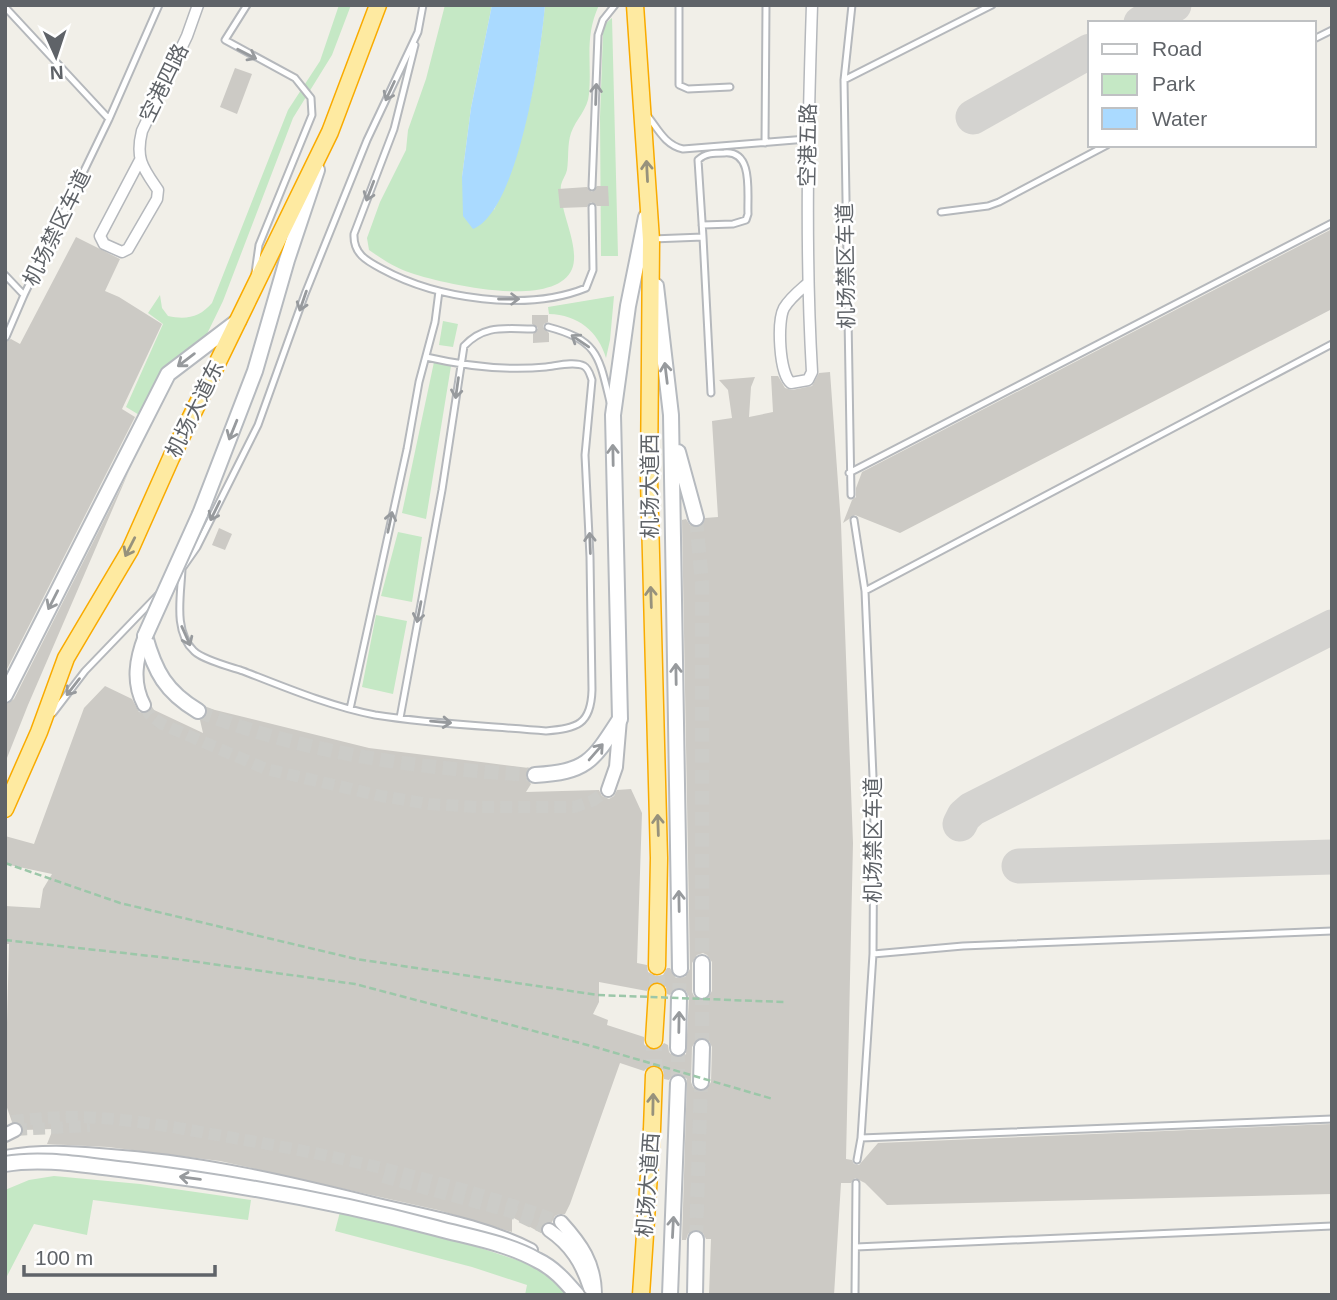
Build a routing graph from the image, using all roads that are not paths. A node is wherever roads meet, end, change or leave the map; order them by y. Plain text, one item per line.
1 (159, 5) edge
2 (198, 5) edge
3 (247, 5) edge
4 (371, 5) edge
5 (378, 5) edge
6 (424, 5) edge
7 (615, 5) edge
8 (635, 5) edge
9 (679, 5) edge
10 (766, 5) edge
11 (812, 5) edge
12 (852, 5) edge
13 (992, 5) edge
14 (5, 7) edge
15 (1332, 30) edge
16 (418, 32) junction
17 (1316, 38) edge
18 (356, 64) junction
19 (844, 80) junction
20 (730, 87) dead end
21 (643, 110) junction
22 (109, 119) junction
23 (330, 132) junction
24 (807, 139) junction
25 (765, 144) junction
26 (1103, 147) edge
27 (140, 160) junction
28 (592, 187) dead end
29 (649, 205) junction
30 (592, 207) dead end
31 (941, 212) dead end
32 (1332, 223) edge
33 (702, 225) junction
34 (703, 237) junction
35 (650, 240) junction
36 (5, 275) edge
37 (807, 284) junction
38 (439, 291) junction
39 (24, 295) junction
40 (251, 298) junction
41 (240, 319) junction
42 (548, 327) dead end
43 (533, 329) dead end
44 (6, 337) edge
45 (1332, 344) edge
46 (426, 357) junction
47 (460, 365) junction
48 (711, 393) dead end
49 (613, 415) junction
50 (671, 415) junction
51 (849, 473) junction
52 (851, 495) dead end
53 (696, 519) tunnel mouth
54 (854, 520) dead end
55 (182, 569) junction
56 (865, 591) junction
57 (145, 636) junction
58 (5, 695) edge
59 (144, 705) tunnel mouth
60 (350, 709) junction
61 (198, 712) tunnel mouth
62 (400, 718) junction
63 (620, 719) junction
64 (38, 732) junction
65 (535, 775) tunnel mouth
66 (608, 790) dead end
67 (5, 810) edge
68 (1332, 931) edge
69 (873, 954) junction
70 (702, 963) tunnel mouth
71 (657, 966) tunnel mouth
72 (680, 970) tunnel mouth
73 (702, 991) tunnel mouth
74 (657, 992) tunnel mouth
75 (679, 996) tunnel mouth
76 (654, 1040) tunnel mouth
77 (702, 1047) tunnel mouth
78 (678, 1048) tunnel mouth
79 (654, 1075) tunnel mouth
80 (701, 1082) tunnel mouth
81 (678, 1083) tunnel mouth
82 (1332, 1119) edge
83 (861, 1139) junction
84 (5, 1157) edge
85 (857, 1160) dead end
86 (5, 1164) edge
87 (856, 1183) dead end
88 (561, 1222) tunnel mouth
89 (1332, 1226) edge
90 (549, 1230) tunnel mouth
91 (696, 1239) tunnel mouth
92 (856, 1247) junction
93 (577, 1295) edge
94 (584, 1295) edge
95 (594, 1295) edge
96 (641, 1295) edge
97 (670, 1295) edge
98 (695, 1295) edge
99 (855, 1295) edge

1 - 22 lane, 机场禁区车道
2 - 27 street, 空港四路
3 -> 40 lane
4 - 18 lane
5 - 18 highway, 机场大道东
6 - 16 lane
28 -> 7 lane
8 - 21 highway, 机场大道西
9 - 20 lane
10 - 25 lane
11 - 24 street, 空港五路
12 - 19 lane, 机场禁区车道
13 - 19 lane
14 - 22 lane
15 - 17 lane
16 -> 38 lane
16 -> 55 lane
18 - 23 highway, 机场大道东
19 - 51 lane, 机场禁区车道
21 - 25 lane
29 -> 21 highway, 机场大道西
22 - 39 lane, 机场禁区车道
23 - 40 highway, 机场大道东
23 -> 57 main road, bridge
24 - 25 lane
24 - 37 street, 空港五路
26 - 31 lane
27 - 27 street
29 - 35 highway, 机场大道西
29 - 49 main road
38 -> 30 lane
32 - 51 lane
33 - 33 lane
33 - 34 lane
34 - 35 lane
34 - 48 lane
50 -> 35 main road
71 -> 35 highway, 机场大道西
36 - 39 lane
37 - 37 street, 空港五路
38 - 46 lane
39 - 44 lane, 机场禁区车道
40 - 41 highway, 机场大道东
41 -> 58 main road
41 -> 64 highway, 机场大道东
49 -> 42 lane
43 - 47 lane
45 - 56 lane
46 - 47 lane
60 -> 46 lane
47 -> 62 lane
62 -> 47 lane
63 -> 49 main road
50 - 53 main road
72 -> 50 main road
51 - 52 lane, 机场禁区车道
54 - 56 lane, 机场禁区车道
55 -> 60 lane
55 -> 64 lane
56 - 69 lane, 机场禁区车道
57 - 59 street
57 - 61 main road
60 - 62 lane
65 -> 63 main road
63 - 66 street
64 - 67 highway, 机场大道东
68 - 69 lane
69 - 83 lane, 机场禁区车道
70 - 73 main road
74 - 76 highway
78 -> 75 main road
77 - 80 main road
96 -> 79 highway, 机场大道西
97 -> 81 main road
82 - 83 lane
83 - 85 lane, 机场禁区车道
84 - 94 street
93 -> 86 main road, bridge
87 - 92 lane
88 - 95 street
89 - 92 lane
90 - 95 street
91 - 98 main road
92 - 99 lane

